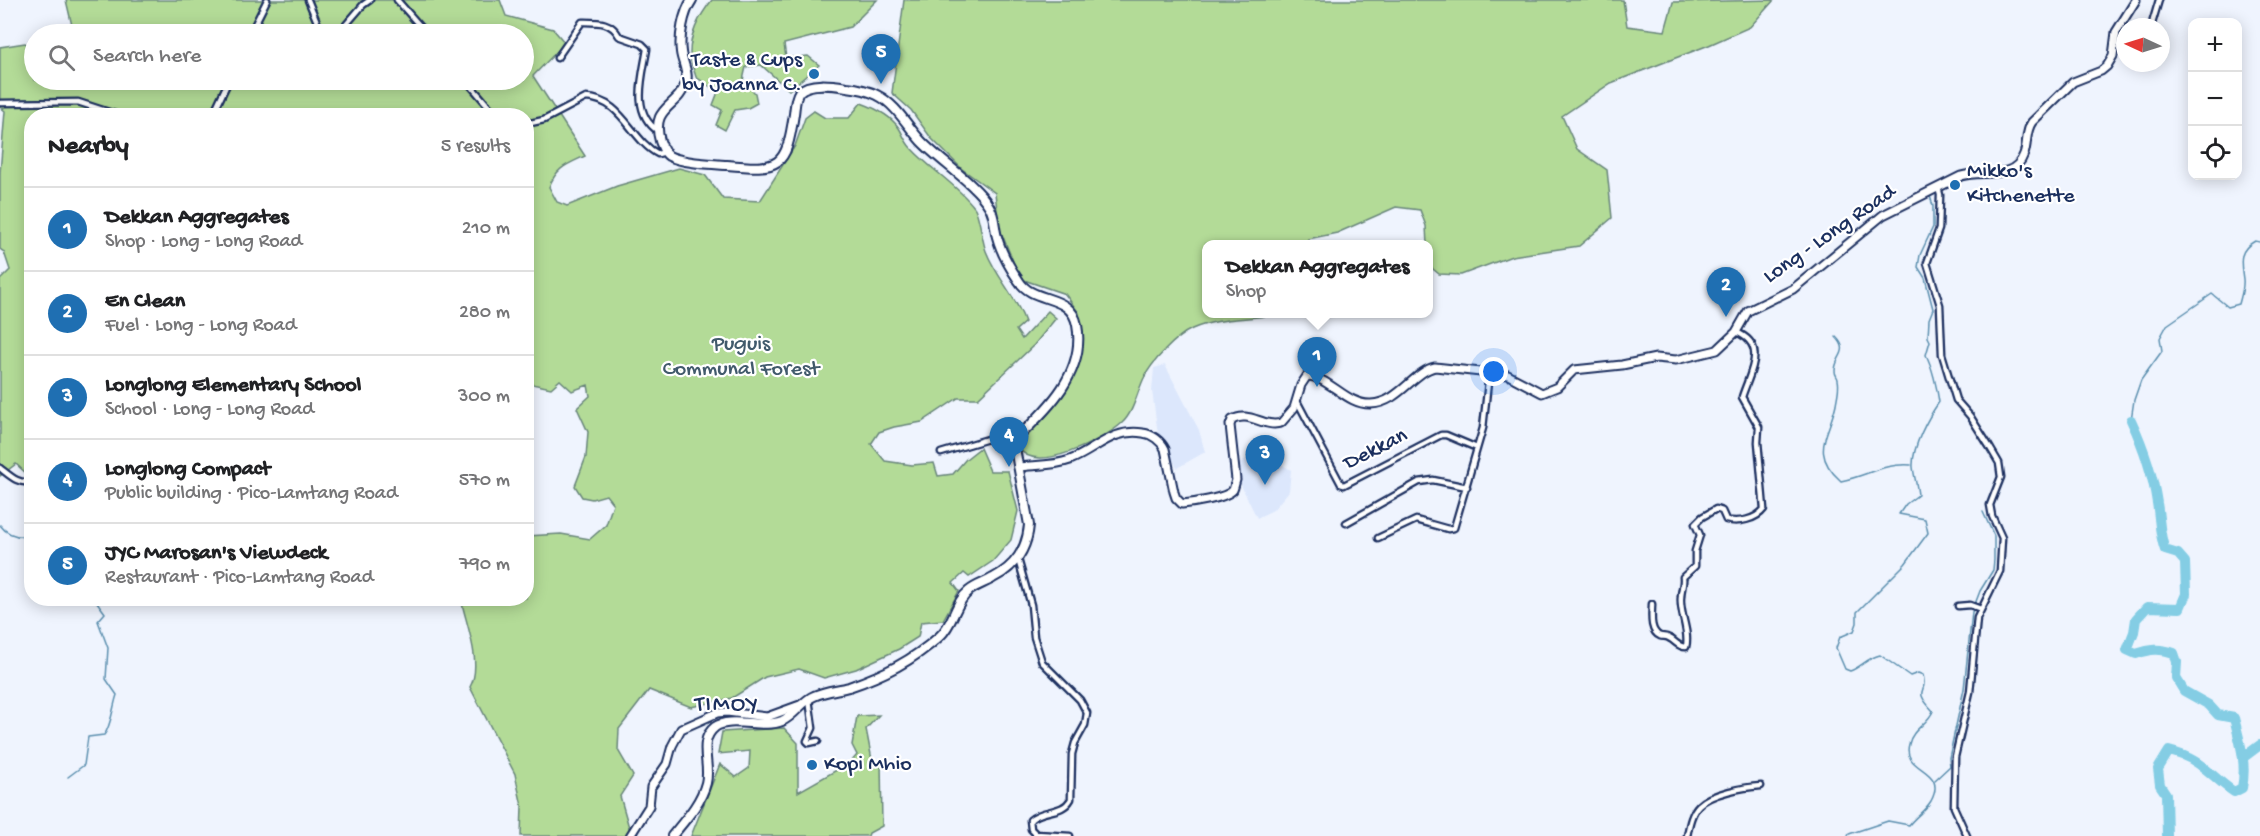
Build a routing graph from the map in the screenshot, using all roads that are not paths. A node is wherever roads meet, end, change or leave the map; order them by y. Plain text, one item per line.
1 (267, 0) edge
2 (308, 0) edge
3 (370, 0) edge
4 (398, 0) edge
5 (692, 0) edge
6 (2136, 0) edge
7 (2159, 0) edge
8 (2154, 18) edge
9 (255, 24) edge
10 (318, 24) edge
11 (347, 24) edge
12 (418, 24) edge
13 (557, 58) dead end
14 (224, 90) edge
15 (474, 90) edge
16 (0, 103) edge
17 (96, 108) edge
18 (216, 108) edge
19 (489, 108) edge
20 (534, 122) edge
21 (658, 131) junction
22 (665, 152) junction
23 (1938, 187) junction
24 (1736, 332) junction
25 (1489, 373) junction
26 (1297, 401) junction
27 (1013, 447) junction
28 (1478, 448) junction
29 (941, 453) dead end
30 (1018, 467) junction
31 (0, 468) edge
32 (24, 483) edge
33 (1467, 487) junction
34 (1346, 523) dead end
35 (1378, 538) dead end
36 (1018, 559) junction
37 (1652, 604) dead end
38 (1958, 606) dead end
39 (1981, 609) junction
40 (805, 701) junction
41 (818, 741) dead end
42 (1761, 786) dead end
43 (630, 836) edge
44 (672, 836) edge
45 (1070, 836) edge
46 (1687, 836) edge
47 (1967, 836) edge

1 - 9 street
2 - 10 street
3 - 11 street
4 - 12 street
5 - 21 main road
6 - 23 main road, Long - Long Road
7 - 8 street
13 - 21 street
14 - 18 street
15 - 19 street
16 - 17 street
20 - 22 street
21 - 22 main road
22 - 27 main road
23 - 24 main road, Long - Long Road
23 - 39 street
24 - 25 main road, Long - Long Road
24 - 37 street
25 - 26 main road, Long - Long Road
25 - 28 street
26 - 28 street, Dekkan
26 - 30 main road, Long - Long Road
27 - 29 street
27 - 30 main road
28 - 33 street
30 - 36 main road
31 - 32 street
33 - 34 street
33 - 35 street
36 - 40 main road
36 - 45 street
38 - 39 street
39 - 47 street
40 - 41 street
40 - 43 main road
40 - 44 main road
42 - 46 street

